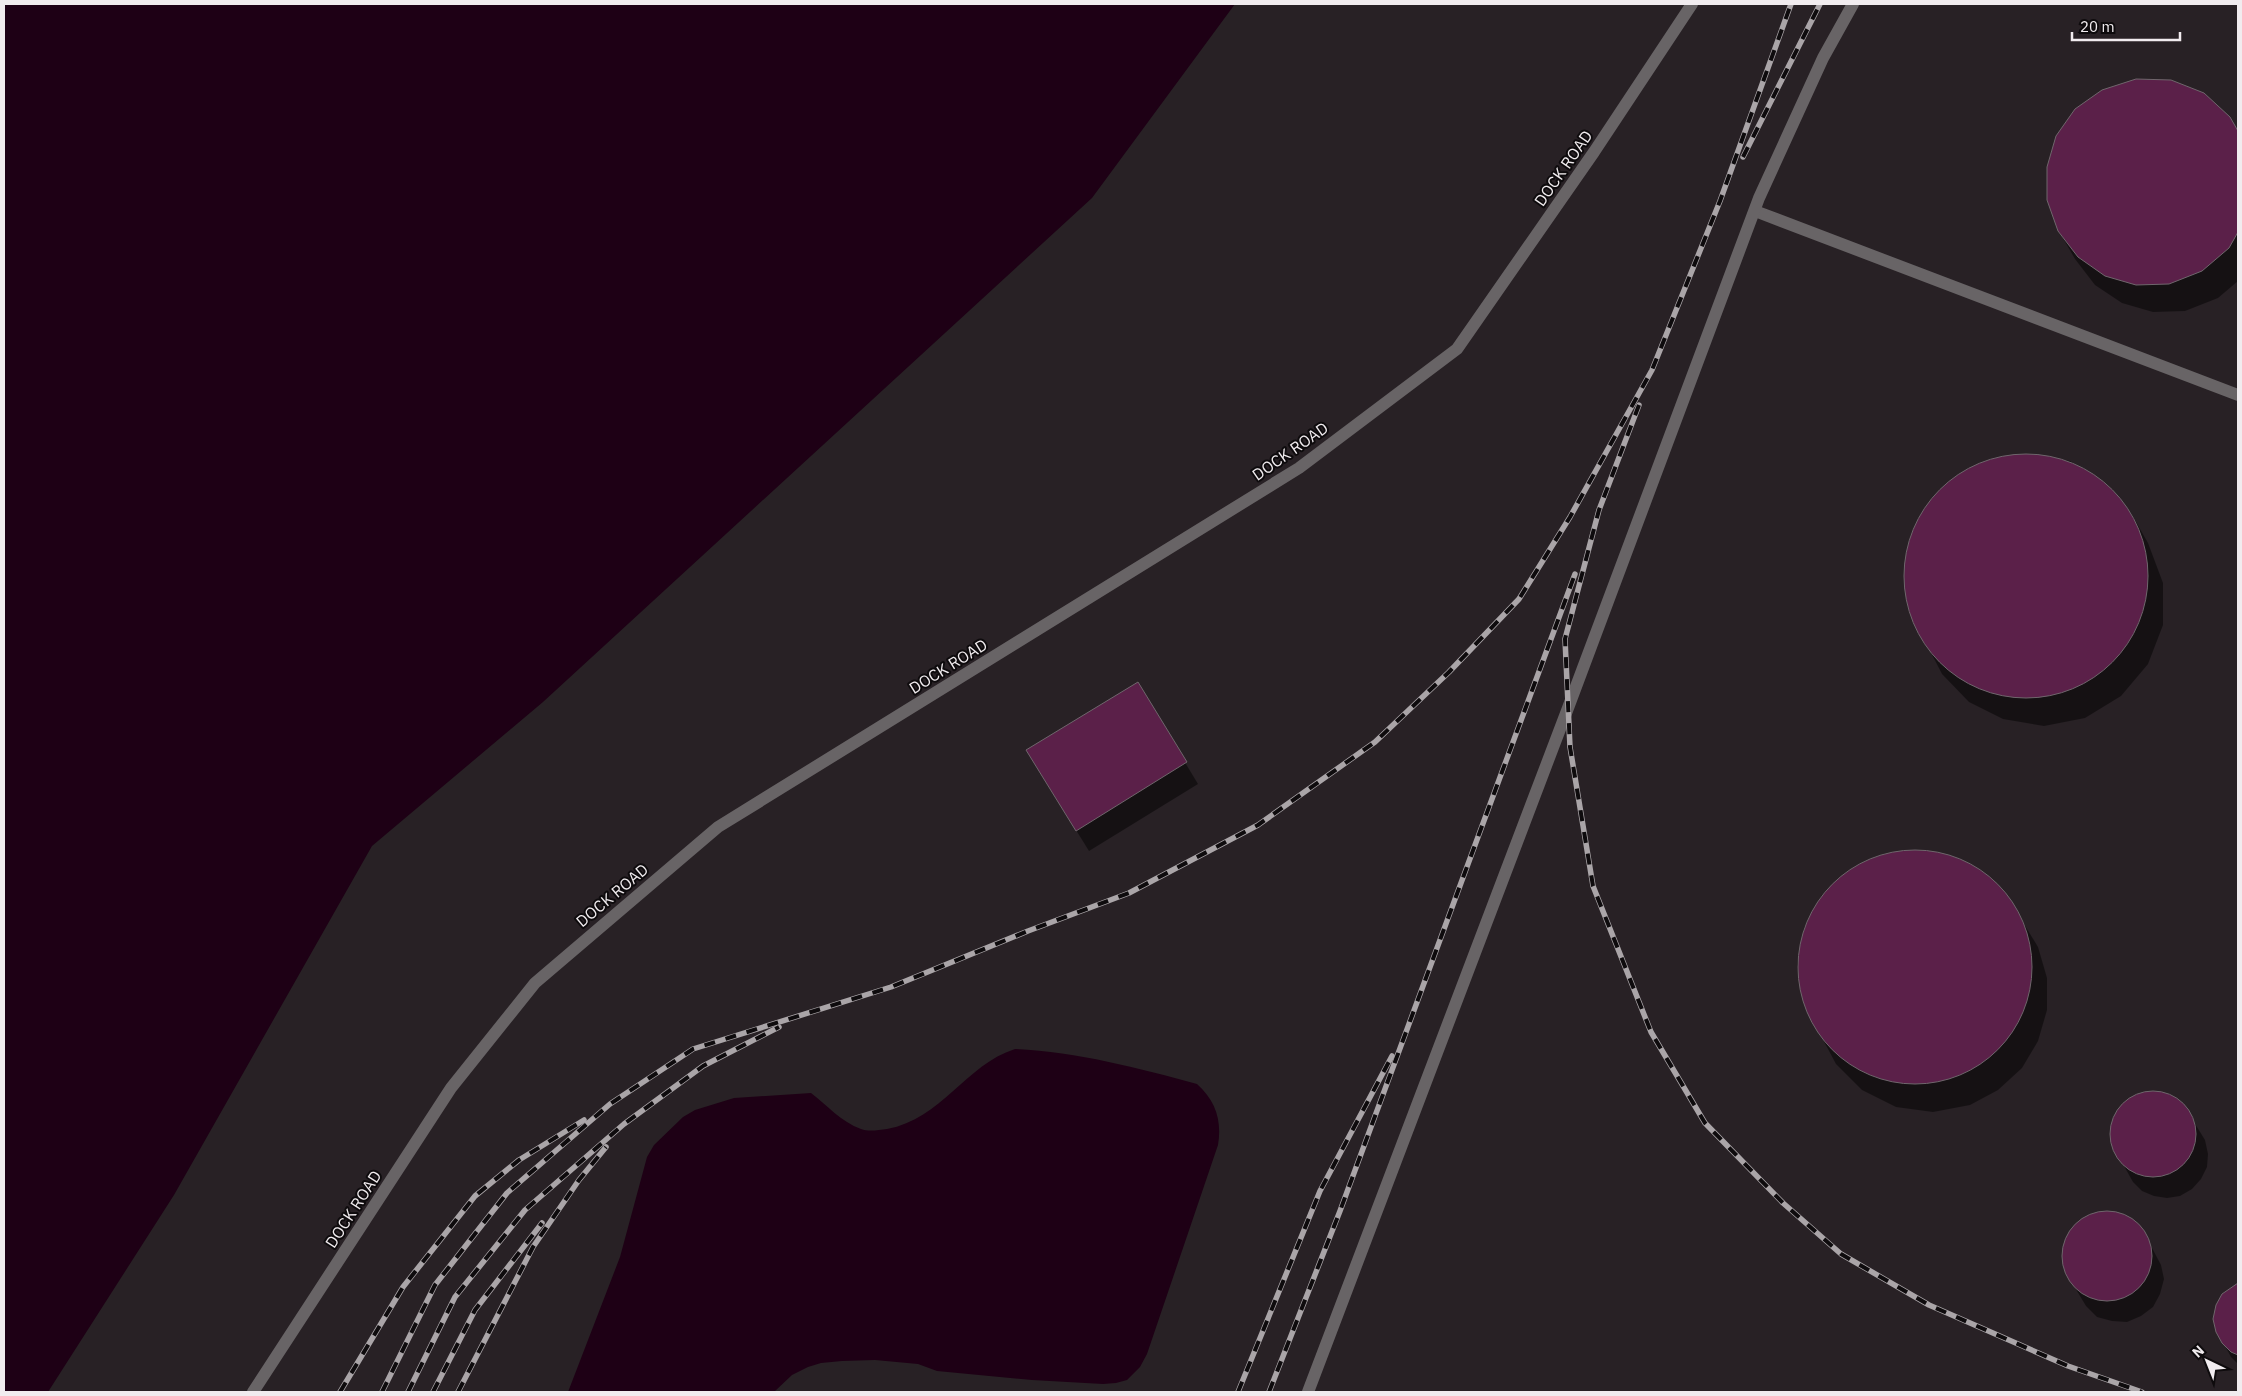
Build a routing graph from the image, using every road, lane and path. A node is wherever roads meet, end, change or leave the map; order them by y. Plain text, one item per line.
1 (1692, 4) edge
2 (1853, 4) edge
3 (1754, 211) junction
4 (2238, 395) edge
5 (253, 1392) edge
6 (1308, 1392) edge

1 - 5 street, DOCK ROAD
2 - 3 street
3 - 4 street
3 - 6 street

